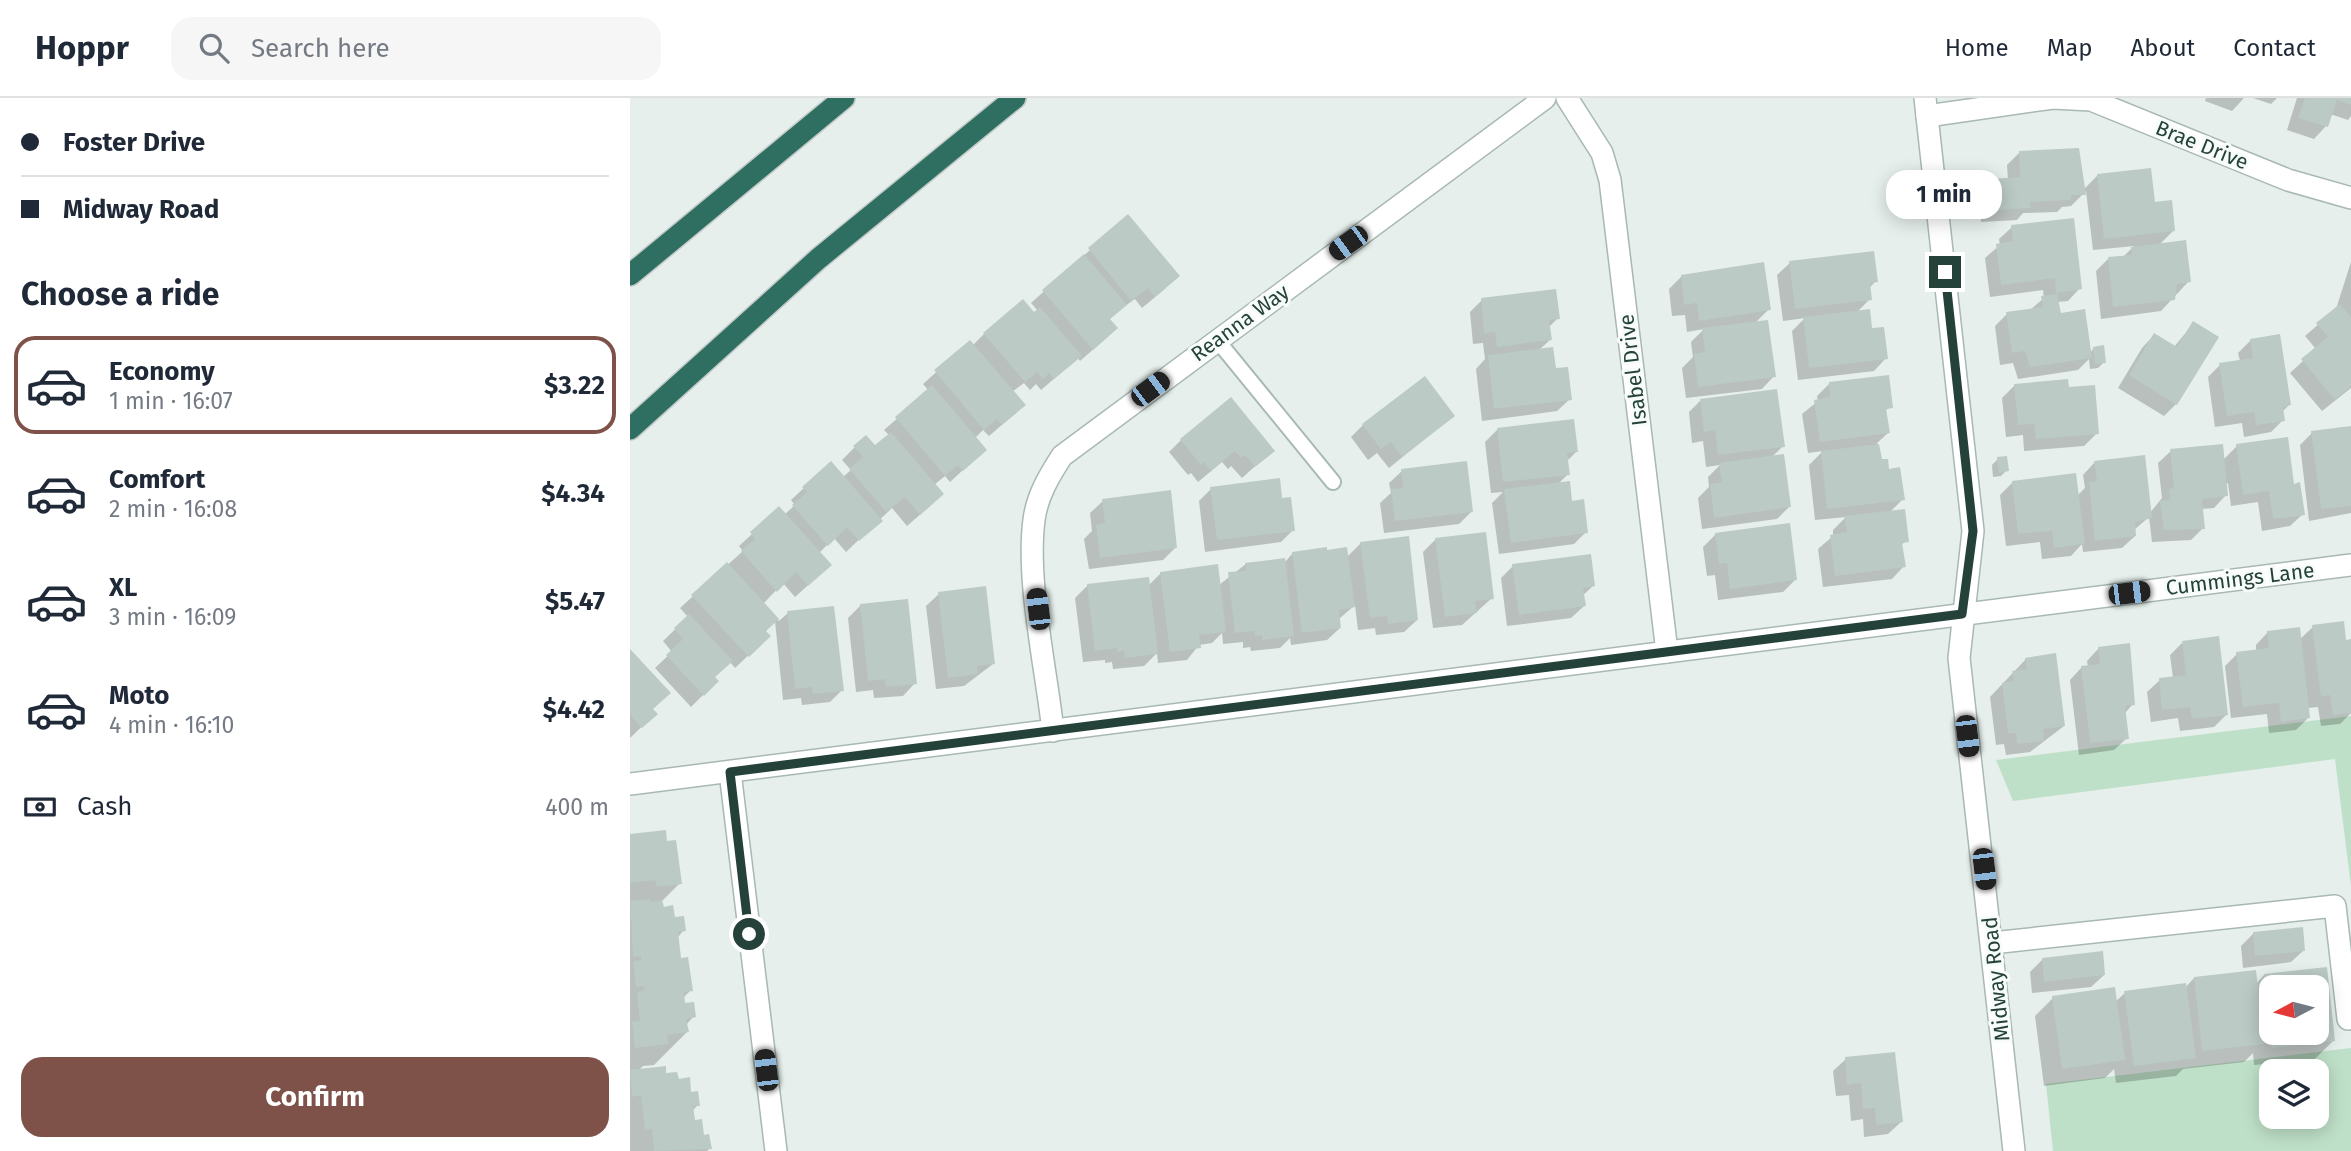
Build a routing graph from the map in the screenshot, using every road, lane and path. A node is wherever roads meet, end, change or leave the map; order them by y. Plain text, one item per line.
1 (844, 98) edge
2 (1015, 98) edge
3 (1545, 98) edge
4 (1567, 98) edge
5 (1926, 107) edge
6 (2351, 198) edge
7 (630, 275) edge
8 (1217, 340) junction
9 (630, 429) edge
10 (1333, 482) dead end
11 (2351, 565) edge
12 (1962, 614) junction
13 (1667, 652) junction
14 (1053, 731) junction
15 (730, 772) junction
16 (630, 784) edge
17 (1992, 943) junction
18 (2348, 1019) dead end
19 (776, 1151) edge
20 (2014, 1151) edge

1 - 7 highway
2 - 9 highway
3 - 8 street, Reanna Way
4 - 13 street, Isabel Drive
5 - 6 street, Brae Drive
5 - 12 street, Midway Road
8 - 10 lane
8 - 14 street, Reanna Way
11 - 12 street, Cummings Lane
12 - 13 street, Cummings Lane
12 - 17 street, Midway Road
13 - 14 street, Cummings Lane
14 - 15 street, Cummings Lane
15 - 16 street, Cummings Lane
15 - 19 street
17 - 18 street
17 - 20 street, Midway Road

